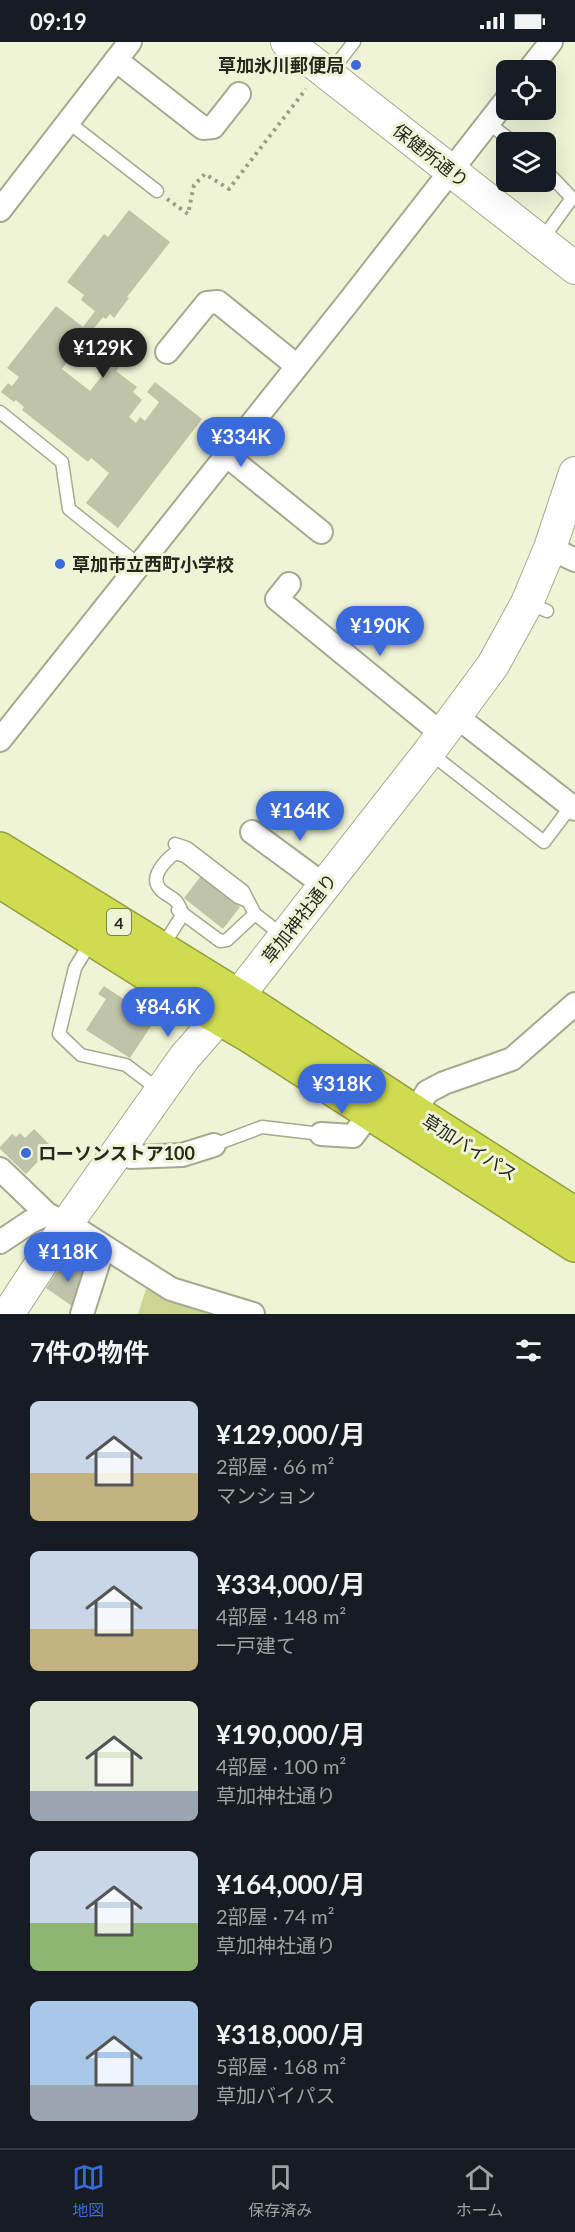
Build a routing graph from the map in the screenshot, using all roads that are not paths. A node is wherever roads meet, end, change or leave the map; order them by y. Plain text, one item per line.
1 (286, 42) edge
2 (354, 42) edge
3 (551, 42) edge
4 (123, 51) edge
5 (537, 60) edge
6 (325, 72) junction
7 (239, 94) dead end
8 (496, 113) edge
9 (68, 122) junction
10 (488, 123) junction
11 (500, 132) edge
12 (450, 171) junction
13 (556, 181) edge
14 (157, 191) road end
15 (0, 210) edge
16 (541, 241) junction
17 (575, 268) edge
18 (167, 352) dead end
19 (297, 366) junction
20 (0, 412) edge
21 (226, 455) junction
22 (575, 473) edge
23 (321, 532) dead end
24 (563, 554) edge
25 (139, 565) junction
26 (289, 584) dead end
27 (442, 734) junction
28 (0, 740) edge
29 (573, 808) edge
30 (252, 832) dead end
31 (175, 844) dead end
32 (0, 849) edge
33 (0, 881) edge
34 (324, 885) junction
35 (248, 901) junction
36 (171, 904) dead end
37 (183, 914) junction
38 (255, 914) junction
39 (283, 936) junction
40 (92, 940) junction
41 (161, 948) junction
42 (575, 1004) edge
43 (228, 1007) junction
44 (160, 1090) junction
45 (415, 1112) junction
46 (370, 1113) junction
47 (321, 1134) joint
48 (214, 1145) joint
49 (119, 1149) junction
50 (0, 1169) edge
51 (575, 1214) edge
52 (56, 1219) junction
53 (0, 1242) edge
54 (575, 1245) edge
55 (103, 1248) junction
56 (8, 1314) edge
57 (82, 1314) edge
58 (253, 1314) edge

1 - 6 street, 保健所通り
2 - 6 lane
3 - 5 street
4 - 7 street
4 - 9 street
6 - 12 street, 保健所通り
8 - 10 street
9 - 14 lane
9 - 15 street
10 - 11 lane
10 - 12 street
12 - 16 street, 保健所通り
12 - 19 street
13 - 16 lane
16 - 17 street, 保健所通り
18 - 19 street
19 - 21 street
20 - 25 lane
21 - 23 street
21 - 25 street
22 - 24 street, 草加神社通り
24 - 27 street, 草加神社通り
25 - 28 street
26 - 27 street
27 - 29 street
27 - 29 lane
27 - 34 street, 草加神社通り
30 - 34 street
31 - 35 lane
32 - 41 highway, 草加バイパス / 4
33 - 40 highway, 草加バイパス / 4
34 - 39 street, 草加神社通り
35 - 37 lane
35 - 38 lane
36 - 37 lane
37 - 38 lane
37 - 41 lane
38 - 39 lane
39 - 43 street, 草加神社通り
40 - 43 highway, 草加バイパス / 4
40 - 44 lane
41 - 43 highway, 草加バイパス / 4
42 - 45 street
43 - 44 street, 草加神社通り
43 - 45 highway, 草加バイパス / 4
43 - 46 highway, 草加バイパス / 4
44 - 49 street, 草加神社通り
45 - 51 highway, 草加バイパス / 4
46 - 47 street
46 - 54 highway, 草加バイパス / 4
47 - 48 lane
48 - 49 street
49 - 52 street, 草加神社通り
50 - 52 street
52 - 53 street
52 - 55 street
52 - 56 street, 草加神社通り
55 - 57 street
55 - 58 street

